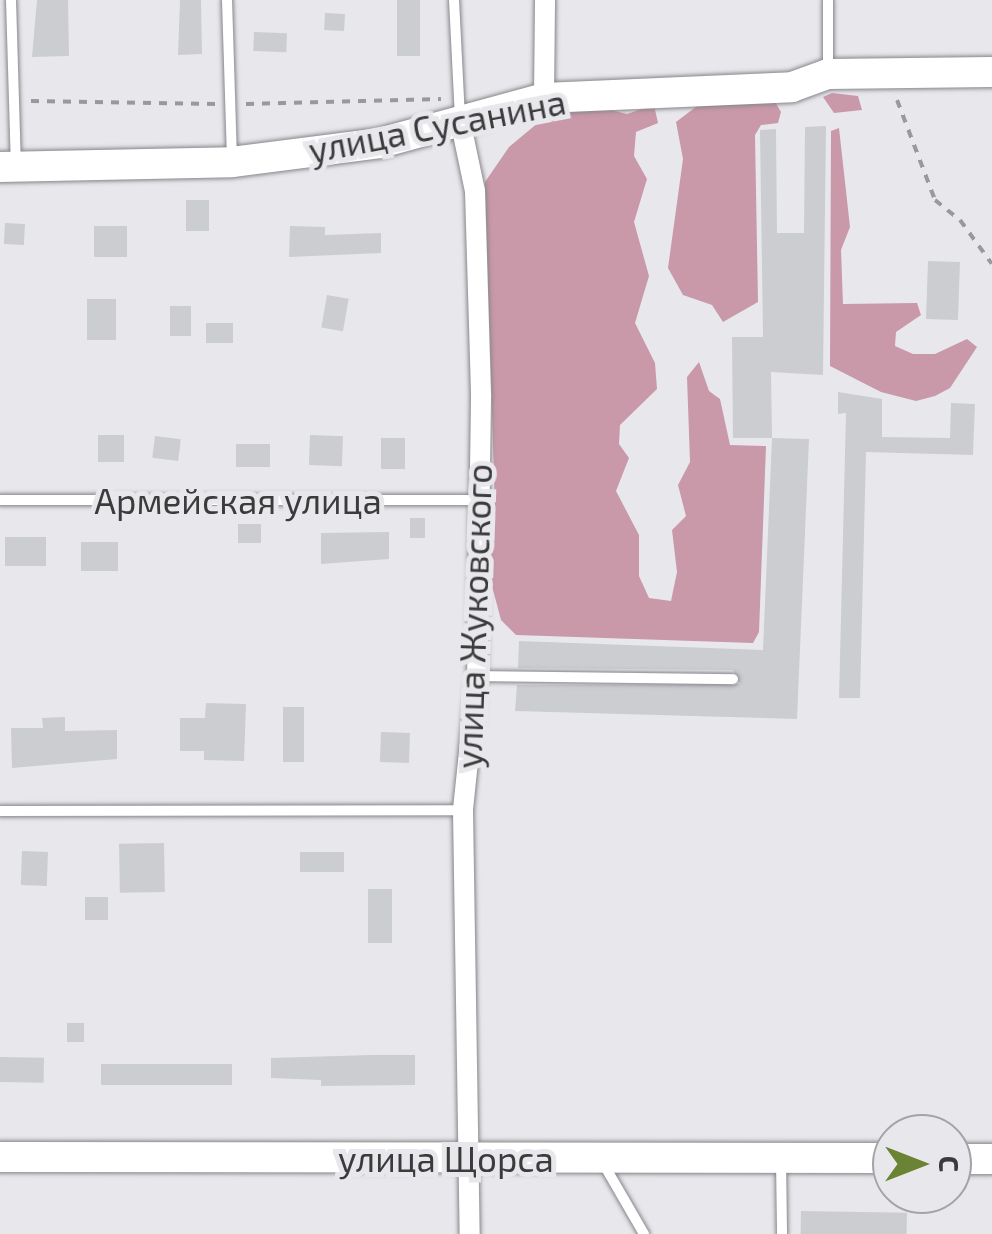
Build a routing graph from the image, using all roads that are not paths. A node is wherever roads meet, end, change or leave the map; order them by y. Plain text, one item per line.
1 (11, 0) edge
2 (227, 0) edge
3 (454, 0) edge
4 (546, 0) edge
5 (828, 0) edge
6 (992, 72) edge
7 (828, 74) junction
8 (544, 98) junction
9 (460, 120) junction
10 (232, 162) junction
11 (8, 168) edge
12 (0, 500) edge
13 (476, 500) junction
14 (477, 676) junction
15 (733, 679) dead end
16 (464, 810) junction
17 (0, 811) edge
18 (0, 1158) edge
19 (470, 1158) junction
20 (600, 1158) junction
21 (781, 1158) junction
22 (872, 1158) edge
23 (470, 1234) edge
24 (644, 1234) edge
25 (782, 1234) edge

1 - 11 lane
2 - 10 lane
3 - 9 lane, улица Жуковского
4 - 8 street
5 - 7 lane
6 - 7 street, улица Сусанина
7 - 8 street, улица Сусанина
8 - 9 street, улица Сусанина
9 - 10 street, улица Сусанина
9 - 13 street, улица Жуковского
10 - 11 street, улица Сусанина
12 - 13 lane, Армейская улица
13 - 14 street, улица Жуковского
14 - 15 lane
14 - 16 street, улица Жуковского
16 - 17 lane
16 - 19 street, улица Жуковского
18 - 19 street, улица Щорса
19 - 20 street, улица Щорса
19 - 23 street, улица Жуковского
20 - 21 street, улица Щорса
20 - 24 lane
21 - 22 street, улица Щорса
21 - 25 lane

